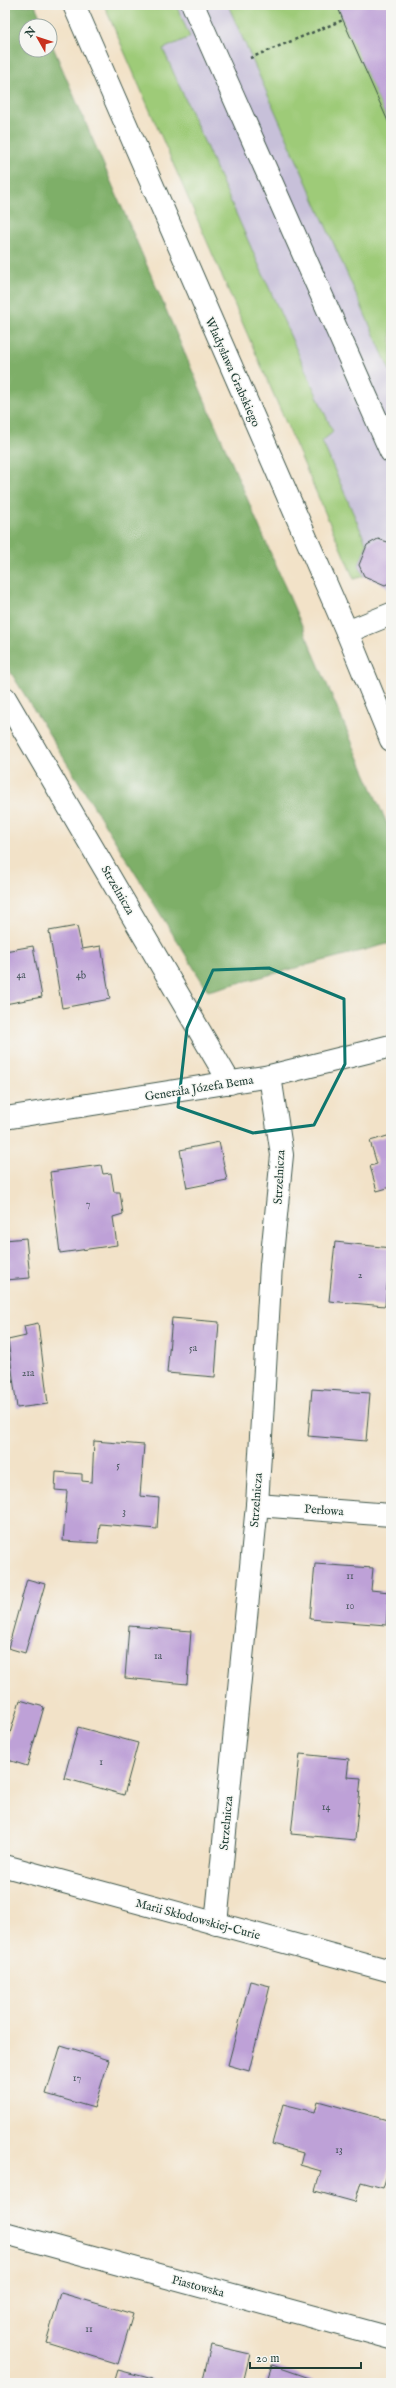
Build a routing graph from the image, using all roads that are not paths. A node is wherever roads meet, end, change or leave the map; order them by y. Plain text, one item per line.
1 (74, 5) edge
2 (193, 5) edge
3 (391, 452) edge
4 (391, 614) edge
5 (347, 632) junction
6 (5, 698) edge
7 (391, 740) edge
8 (391, 1046) edge
9 (270, 1076) junction
10 (230, 1083) junction
11 (5, 1118) edge
12 (257, 1505) junction
13 (391, 1515) edge
14 (5, 1866) edge
15 (216, 1924) junction
16 (391, 1971) edge
17 (5, 2234) edge
18 (391, 2338) edge

1 - 5 street, Władysława Grabskiego
2 - 3 street
4 - 5 street
5 - 7 street, Władysława Grabskiego
6 - 10 street, Strzelnicza
8 - 9 street, Generała Józefa Bema
9 - 10 street, Generała Józefa Bema
9 - 12 street, Strzelnicza
10 - 11 street, Generała Józefa Bema
12 - 13 street, Perłowa
12 - 15 street, Strzelnicza
14 - 15 street, Marii Skłodowskiej-Curie
15 - 16 street, Marii Skłodowskiej-Curie
17 - 18 street, Piastowska

